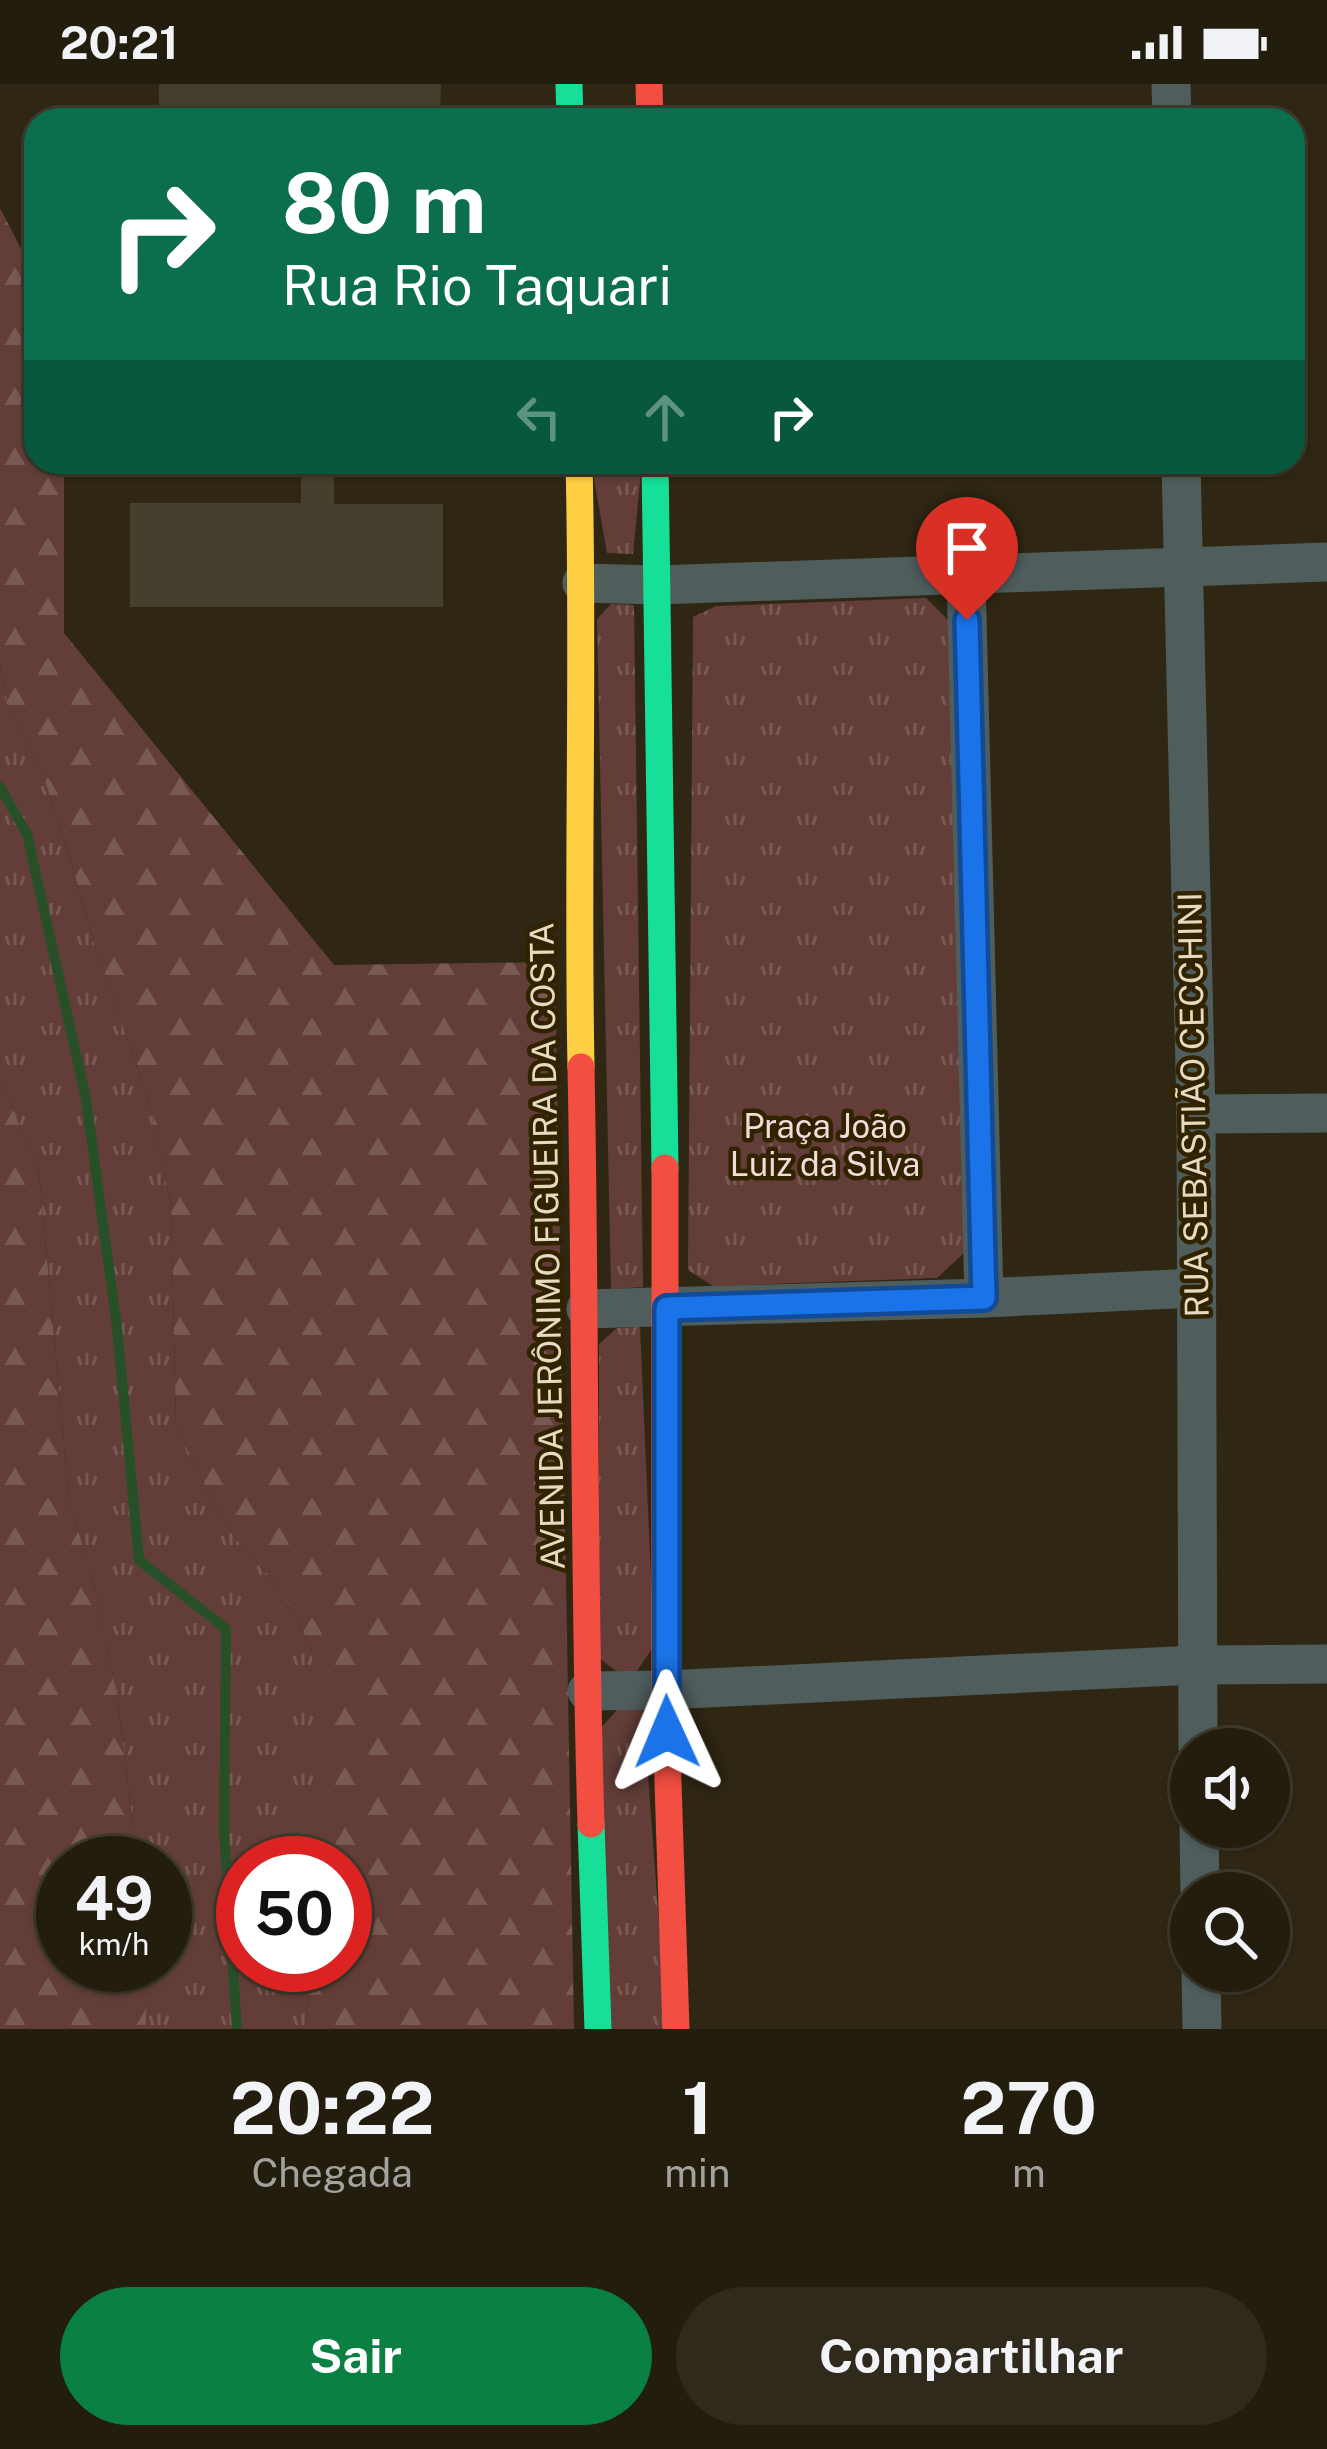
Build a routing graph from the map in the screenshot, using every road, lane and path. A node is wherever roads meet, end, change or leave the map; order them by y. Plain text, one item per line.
1 (579, 474) edge
2 (656, 474) edge
3 (1181, 474) edge
4 (1327, 562) edge
5 (1184, 565) junction
6 (966, 575) junction
7 (582, 583) junction
8 (658, 585) junction
9 (1327, 1113) edge
10 (1196, 1114) junction
11 (1195, 1288) junction
12 (984, 1298) junction
13 (667, 1308) junction
14 (586, 1309) junction
15 (1327, 1664) edge
16 (1196, 1665) junction
17 (665, 1690) junction
18 (587, 1691) junction
19 (1198, 1728) edge
20 (1201, 1992) edge
21 (598, 2029) edge
22 (676, 2029) edge
23 (1202, 2029) edge

1 - 7 main road, AVENIDA JERÔNIMO FIGUEIRA DA COSTA
2 - 8 main road
3 - 5 street, RUA SEBASTIÃO CECCHINI
4 - 5 street
5 - 6 street
5 - 10 street, RUA SEBASTIÃO CECCHINI
6 - 8 street
6 - 12 street
7 - 8 street
7 - 14 main road, AVENIDA JERÔNIMO FIGUEIRA DA COSTA
8 - 13 main road
9 - 10 street
10 - 11 street, RUA SEBASTIÃO CECCHINI
11 - 12 street
11 - 16 street, RUA SEBASTIÃO CECCHINI
12 - 13 street
13 - 14 street
13 - 17 main road
14 - 18 main road, AVENIDA JERÔNIMO FIGUEIRA DA COSTA
15 - 16 street
16 - 17 street
16 - 19 street, RUA SEBASTIÃO CECCHINI
17 - 18 street
17 - 22 main road
18 - 21 main road, AVENIDA JERÔNIMO FIGUEIRA DA COSTA
20 - 23 street

